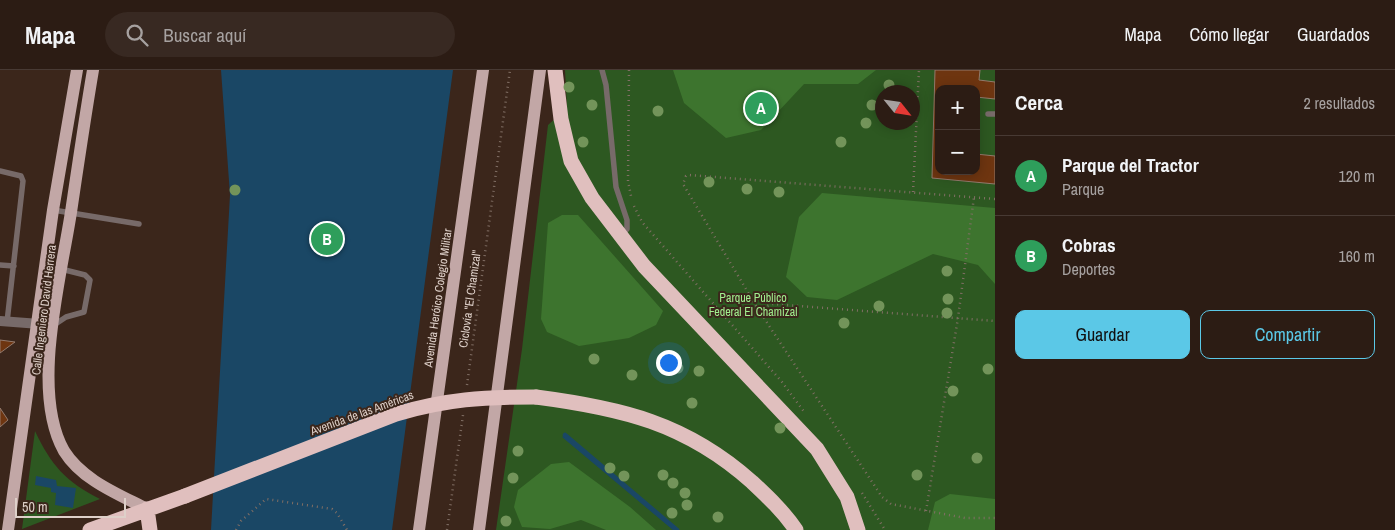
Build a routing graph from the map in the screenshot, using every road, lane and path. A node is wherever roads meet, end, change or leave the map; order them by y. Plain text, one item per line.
1 (77, 70) edge
2 (93, 70) edge
3 (483, 70) edge
4 (510, 70) edge
5 (540, 70) edge
6 (555, 70) edge
7 (602, 70) edge
8 (629, 70) edge
9 (918, 70) edge
10 (988, 114) dead end
11 (995, 114) edge
12 (0, 171) edge
13 (913, 192) junction
14 (974, 197) junction
15 (995, 199) edge
16 (53, 210) junction
17 (71, 213) junction
18 (140, 224) dead end
19 (620, 236) junction
20 (0, 265) edge
21 (14, 266) junction
22 (62, 269) junction
23 (758, 309) junction
24 (958, 318) junction
25 (4, 321) edge
26 (995, 321) edge
27 (37, 325) junction
28 (53, 325) junction
29 (31, 369) junction
30 (49, 370) junction
31 (466, 392) dead end
32 (463, 412) dead end
33 (806, 413) dead end
34 (857, 484) dead end
35 (147, 509) junction
36 (926, 511) junction
37 (995, 518) edge
38 (8, 530) edge
39 (90, 530) edge
40 (150, 530) edge
41 (236, 530) edge
42 (347, 530) edge
43 (419, 530) edge
44 (447, 530) edge
45 (479, 530) edge
46 (796, 530) edge
47 (858, 530) edge
48 (885, 530) edge

1 - 16 main road, Calle Ingeniero David Herrera
2 - 17 main road, Calle Ingeniero David Herrera
3 - 43 main road, Avenida Heróico Colegio Militar
4 - 31 path, Ciclovía "El Chamizal"
5 - 45 main road
6 - 19 highway
7 - 19 lane
8 - 33 path
9 - 13 path
10 - 11 lane
12 - 21 lane
13 - 14 path
13 - 23 path
14 - 15 path
14 - 24 path
16 - 17 lane
16 - 27 main road, Calle Ingeniero David Herrera
17 - 18 lane
17 - 22 main road, Calle Ingeniero David Herrera
19 - 47 highway
20 - 21 lane
21 - 25 lane
22 - 28 main road, Calle Ingeniero David Herrera
22 - 28 lane
23 - 24 path
23 - 36 path
24 - 26 path
24 - 36 path
25 - 27 street
27 - 28 street
27 - 29 main road, Calle Ingeniero David Herrera
28 - 30 main road, Calle Ingeniero David Herrera
29 - 30 main road
29 - 38 main road, Calle Ingeniero David Herrera
30 - 35 main road, Calle Ingeniero David Herrera
32 - 44 path
34 - 48 path
35 - 39 highway, Avenida de las Américas
35 - 40 highway
35 - 46 highway, Avenida de las Américas, bridge
36 - 37 path
41 - 42 path

